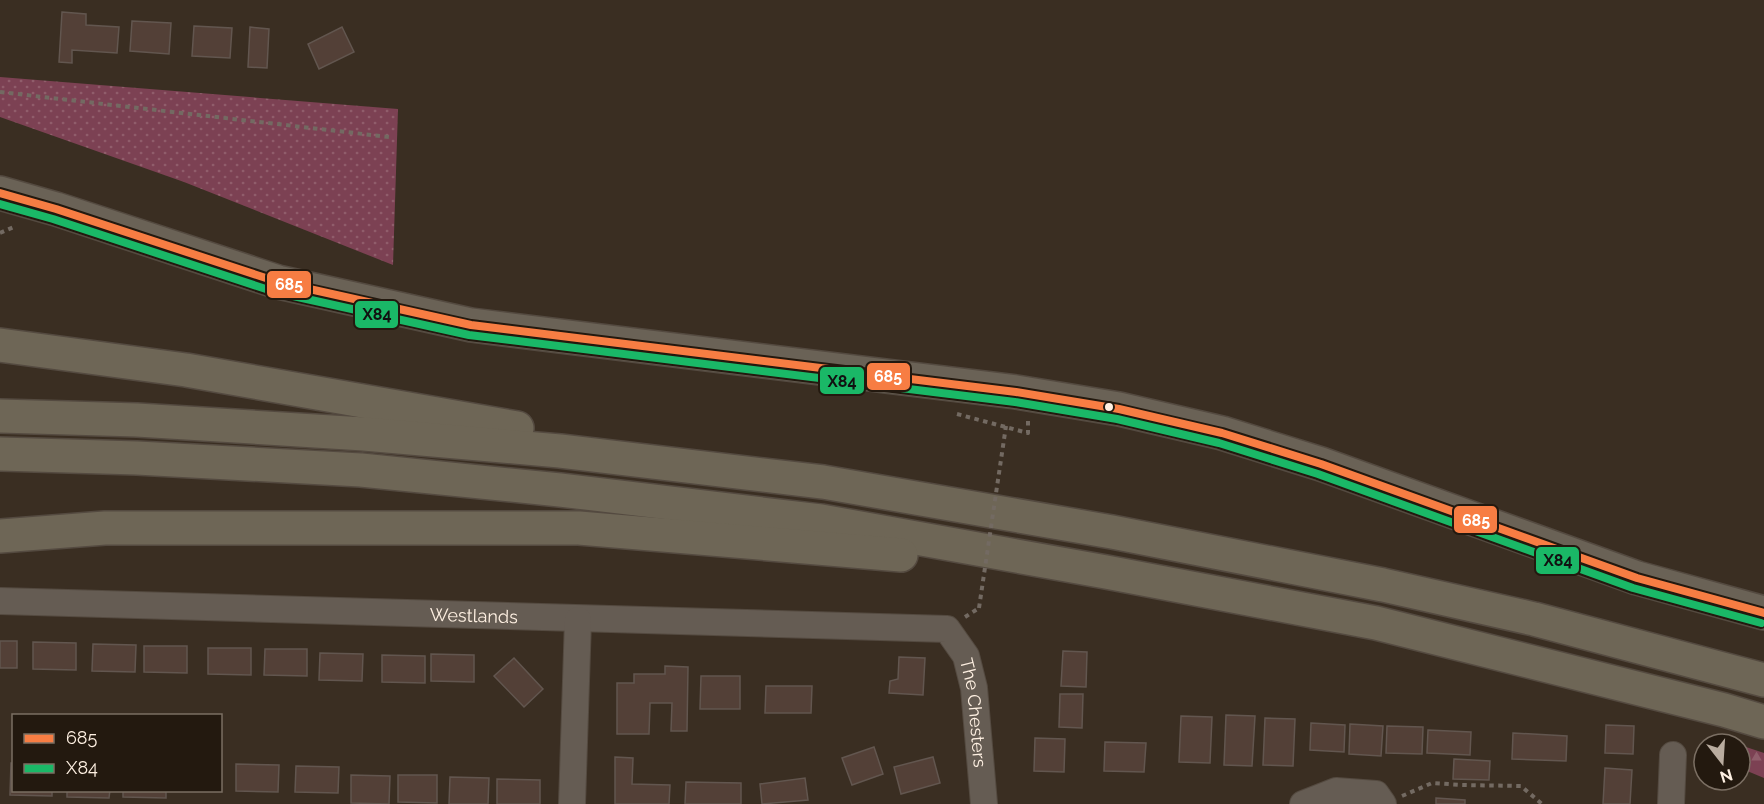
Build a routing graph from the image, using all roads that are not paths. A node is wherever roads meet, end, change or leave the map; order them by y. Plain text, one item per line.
1 (0, 193) edge
2 (0, 345) edge
3 (0, 416) edge
4 (0, 454) edge
5 (823, 482) junction
6 (0, 536) edge
7 (1106, 572) junction
8 (0, 601) edge
9 (1764, 613) edge
10 (578, 620) junction
11 (947, 629) joint
12 (1764, 680) edge
13 (1764, 722) edge
14 (1673, 754) dead end
15 (1388, 802) edge
16 (572, 804) edge
17 (984, 804) edge
18 (1304, 804) edge
19 (1671, 804) edge

1 - 9 main road
2 - 5 highway
3 - 5 highway
4 - 7 highway
5 - 12 highway
6 - 7 highway
7 - 13 highway
8 - 10 street, Westlands
10 - 11 street, Westlands
10 - 16 street
11 - 17 street, The Chesters
14 - 19 street
15 - 18 street

